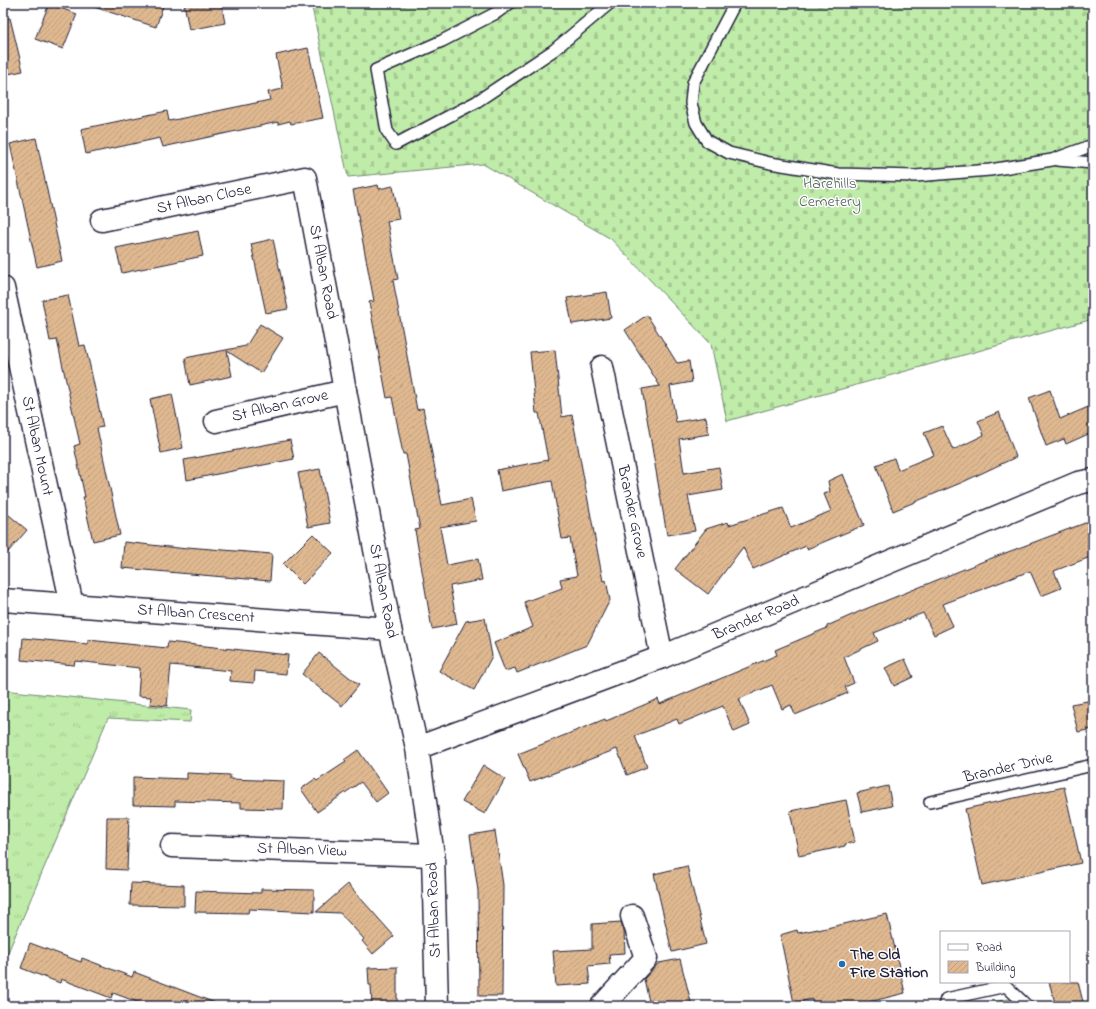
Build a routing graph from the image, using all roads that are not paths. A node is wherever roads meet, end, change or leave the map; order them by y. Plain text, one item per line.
1 (510, 3) edge
2 (610, 3) edge
3 (735, 4) edge
4 (1093, 145) edge
5 (1052, 160) junction
6 (1093, 163) edge
7 (305, 178) joint
8 (102, 220) dead end
9 (3, 288) edge
10 (602, 367) dead end
11 (345, 391) junction
12 (216, 421) dead end
13 (1093, 480) edge
14 (3, 600) edge
15 (72, 605) junction
16 (390, 629) junction
17 (662, 657) junction
18 (417, 748) junction
19 (1093, 765) edge
20 (930, 802) dead end
21 (172, 846) dead end
22 (433, 855) junction
23 (632, 916) dead end
24 (438, 1006) edge
25 (602, 1006) edge
26 (944, 1006) edge
27 (1026, 1006) edge

1 - 2 lane
3 - 5 lane
4 - 5 lane
5 - 6 lane
7 - 8 street, St Alban Close
7 - 11 street, St Alban Road
9 - 15 street, St Alban Mount
10 - 17 street, Brander Grove
11 - 12 street, St Alban Grove
11 - 16 street, St Alban Road
13 - 17 street, Brander Road
14 - 15 street, St Alban Crescent
15 - 16 street, St Alban Crescent
16 - 18 street, St Alban Road
17 - 18 street, Brander Road
18 - 22 street, St Alban Road
19 - 20 lane, Brander Drive
21 - 22 street, St Alban View
22 - 24 street, St Alban Road
23 - 25 street
26 - 27 lane

